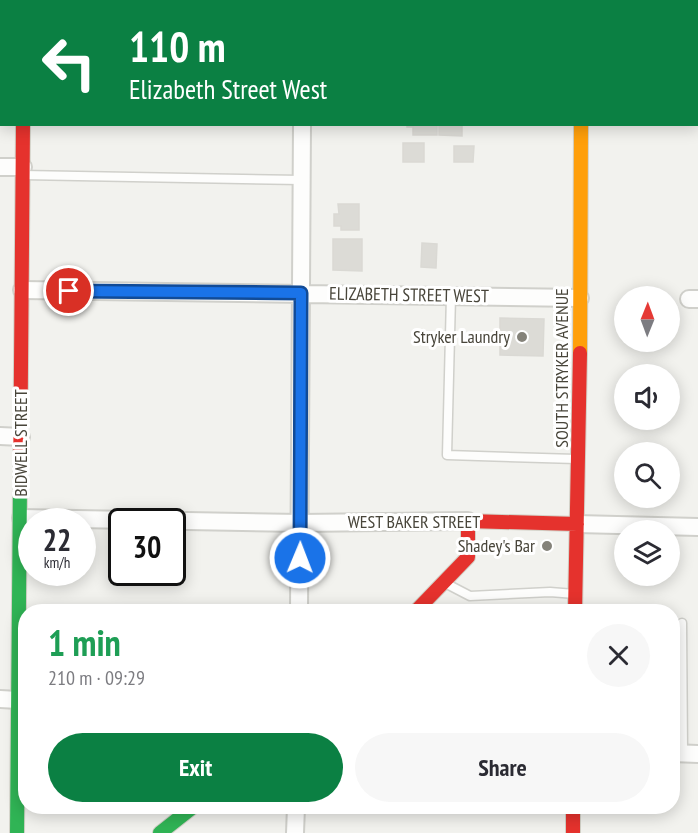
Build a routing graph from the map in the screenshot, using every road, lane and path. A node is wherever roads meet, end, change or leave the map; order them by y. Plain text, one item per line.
1 (23, 126) edge
2 (302, 126) edge
3 (582, 126) edge
4 (0, 167) edge
5 (23, 171) junction
6 (301, 180) junction
7 (22, 290) junction
8 (301, 293) junction
9 (451, 296) junction
10 (580, 298) junction
11 (0, 436) edge
12 (21, 437) junction
13 (579, 459) junction
14 (21, 508) edge
15 (96, 519) edge
16 (468, 521) junction
17 (300, 523) junction
18 (577, 524) junction
19 (698, 526) edge
20 (444, 582) junction
21 (21, 586) edge
22 (575, 594) junction
23 (21, 604) edge
24 (299, 604) edge
25 (423, 604) edge
26 (575, 604) edge
27 (682, 623) dead end
28 (0, 699) edge
29 (18, 701) edge
30 (684, 753) edge
31 (18, 807) edge
32 (184, 814) edge
33 (296, 814) edge
34 (573, 814) edge
35 (17, 833) edge
36 (160, 833) edge
37 (295, 833) edge
38 (573, 833) edge

1 - 5 street, BIDWELL STREET
2 - 6 street
3 - 10 street, SOUTH STRYKER AVENUE
4 - 5 street
5 - 6 lane
5 - 7 street, BIDWELL STREET
6 - 8 street
7 - 8 street, ELIZABETH STREET WEST
7 - 12 street, BIDWELL STREET
8 - 9 street, ELIZABETH STREET WEST
8 - 17 street
9 - 10 street, ELIZABETH STREET WEST
9 - 13 lane
10 - 13 street, SOUTH STRYKER AVENUE
11 - 12 street
12 - 14 street, BIDWELL STREET
13 - 18 street, SOUTH STRYKER AVENUE
15 - 17 street, WEST BAKER STREET
16 - 17 street, WEST BAKER STREET
16 - 18 street, WEST BAKER STREET
16 - 20 street
17 - 24 street
18 - 19 street, WEST BAKER STREET
18 - 22 street, SOUTH STRYKER AVENUE
20 - 22 lane
20 - 25 street
21 - 23 street, BIDWELL STREET
22 - 26 street, SOUTH STRYKER AVENUE
27 - 30 lane
28 - 29 street
31 - 35 street, BIDWELL STREET
32 - 36 street
33 - 37 street
34 - 38 street

